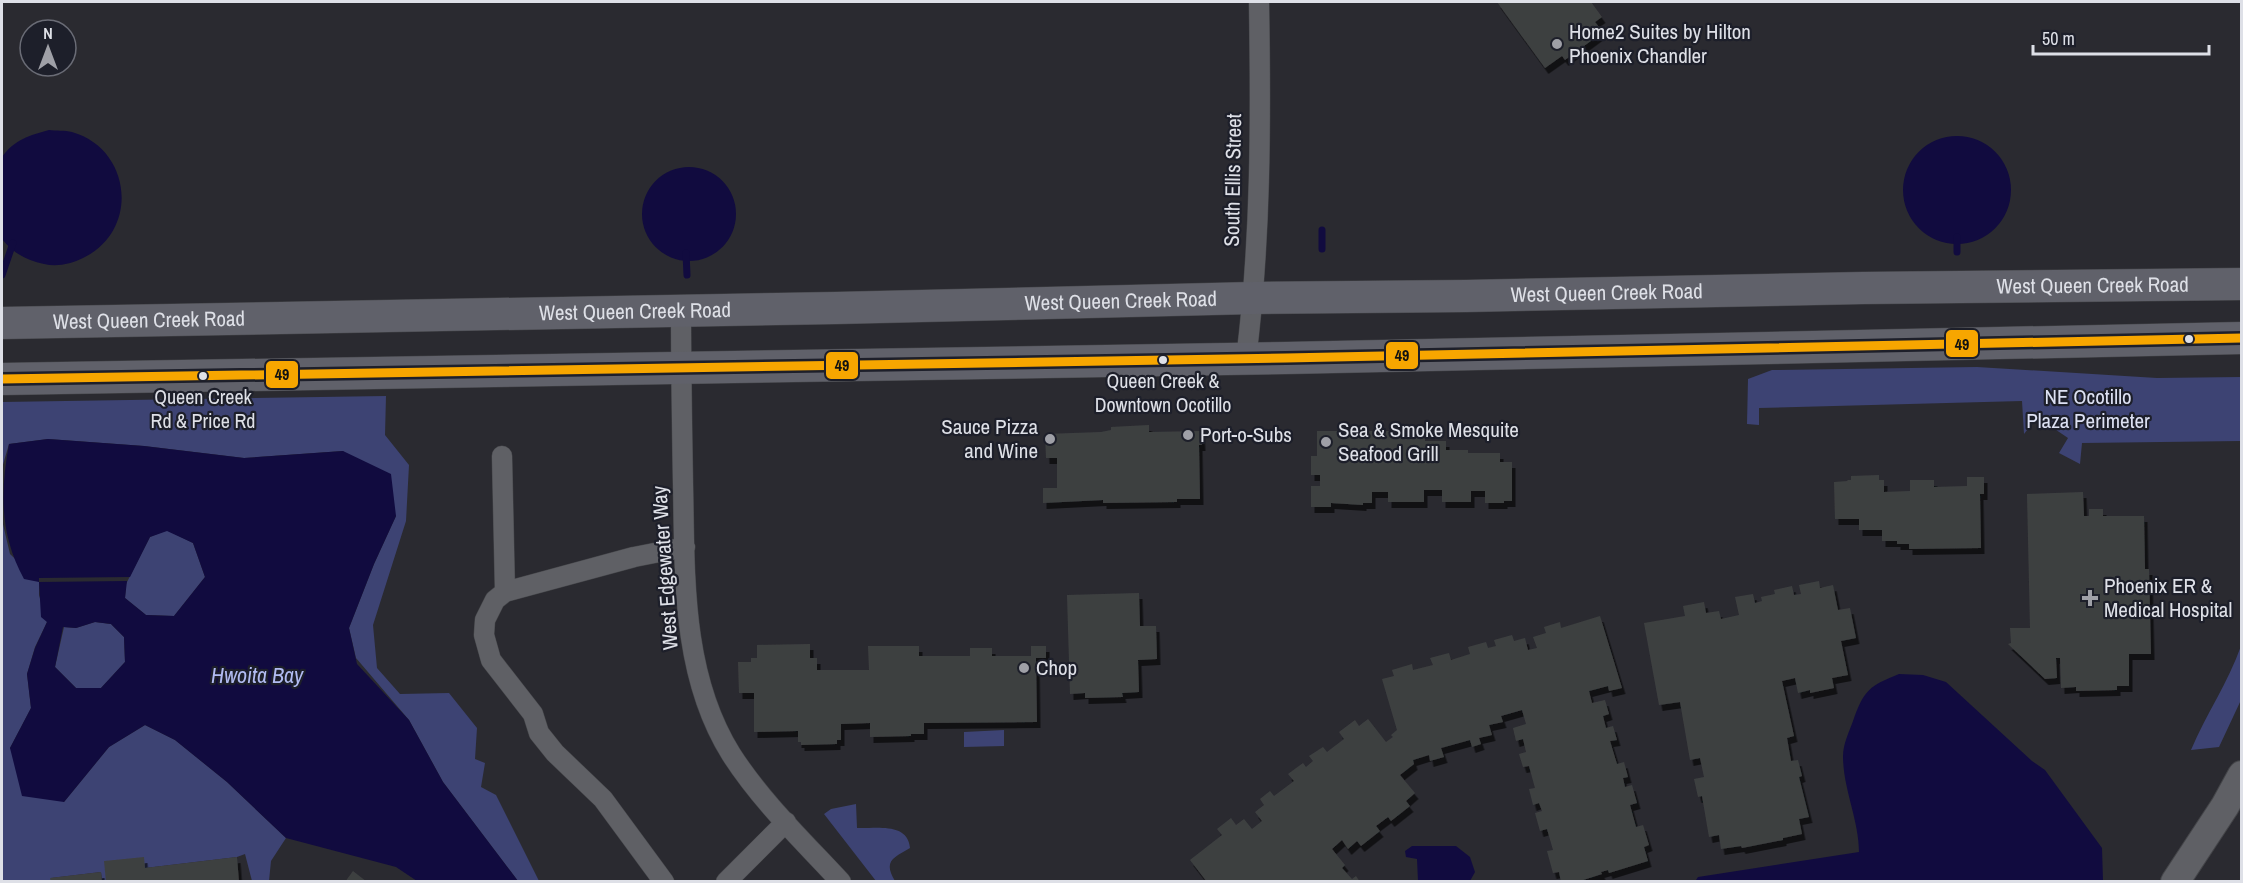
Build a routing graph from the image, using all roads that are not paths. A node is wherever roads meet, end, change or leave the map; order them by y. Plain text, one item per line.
1 (1259, 2) edge
2 (2241, 284) edge
3 (1253, 298) junction
4 (681, 311) junction
5 (2, 323) edge
6 (2241, 338) edge
7 (1246, 359) junction
8 (681, 368) junction
9 (2, 379) edge
10 (502, 456) dead end
11 (685, 547) junction
12 (505, 592) junction
13 (2241, 775) edge
14 (786, 822) junction
15 (664, 882) edge
16 (726, 882) edge
17 (841, 882) edge
18 (2175, 882) edge

1 - 3 street, South Ellis Street
2 - 3 main road, West Queen Creek Road
3 - 4 main road, West Queen Creek Road
3 - 7 street, South Ellis Street
4 - 5 main road, West Queen Creek Road
4 - 8 street, West Edgewater Way
6 - 7 main road
7 - 8 main road
8 - 9 main road
8 - 11 street, West Edgewater Way
10 - 12 street
11 - 12 street
11 - 14 street, West Edgewater Way
12 - 15 street
13 - 18 main road
14 - 16 street
14 - 17 street, West Edgewater Way

